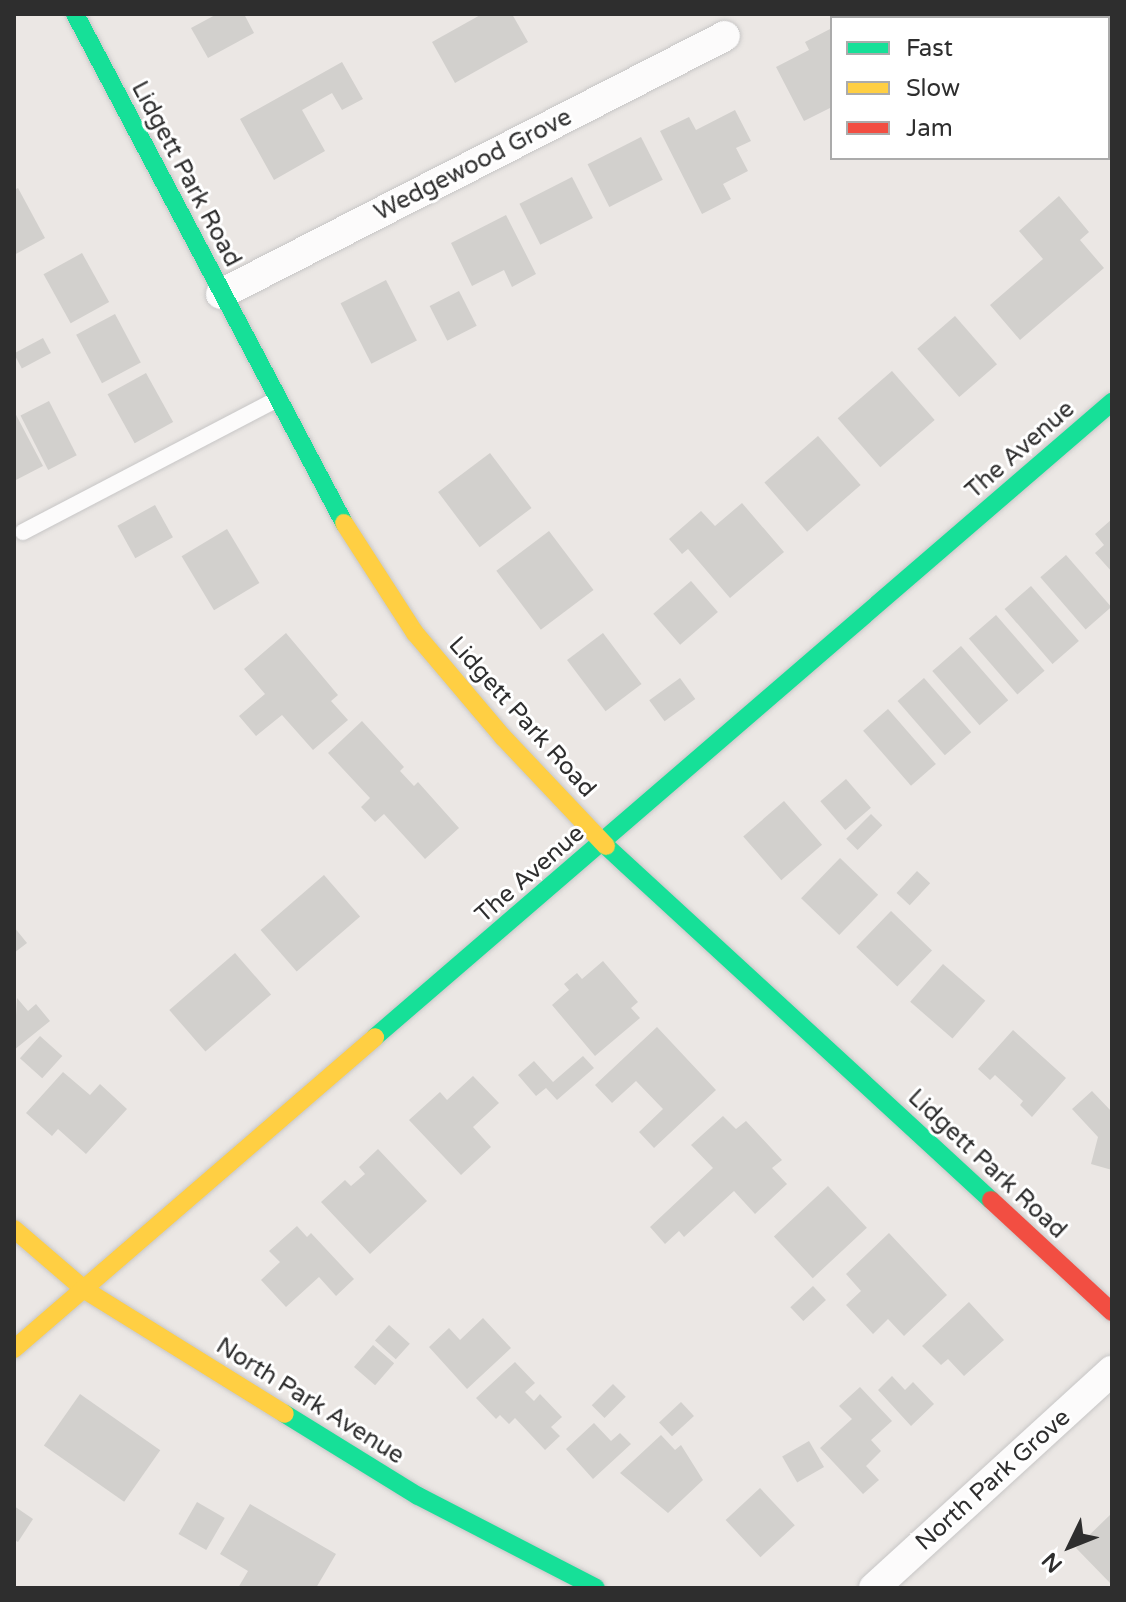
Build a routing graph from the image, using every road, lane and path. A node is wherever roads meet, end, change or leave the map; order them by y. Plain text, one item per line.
1 (75, 14) edge
2 (725, 36) dead end
3 (221, 294) junction
4 (278, 398) junction
5 (1112, 402) edge
6 (23, 532) dead end
7 (603, 843) junction
8 (14, 1229) edge
9 (85, 1290) junction
10 (1112, 1312) edge
11 (14, 1349) edge
12 (1112, 1371) edge
13 (596, 1588) edge
14 (874, 1588) edge

1 - 3 street, Lidgett Park Road
2 - 3 street, Wedgewood Grove
3 - 4 street, Lidgett Park Road
4 - 6 lane
4 - 7 street, Lidgett Park Road
5 - 7 street, The Avenue
7 - 9 street, The Avenue
7 - 10 street, Lidgett Park Road
8 - 9 street, North Park Avenue
9 - 11 street, The Avenue
9 - 13 street, North Park Avenue
12 - 14 street, North Park Grove

